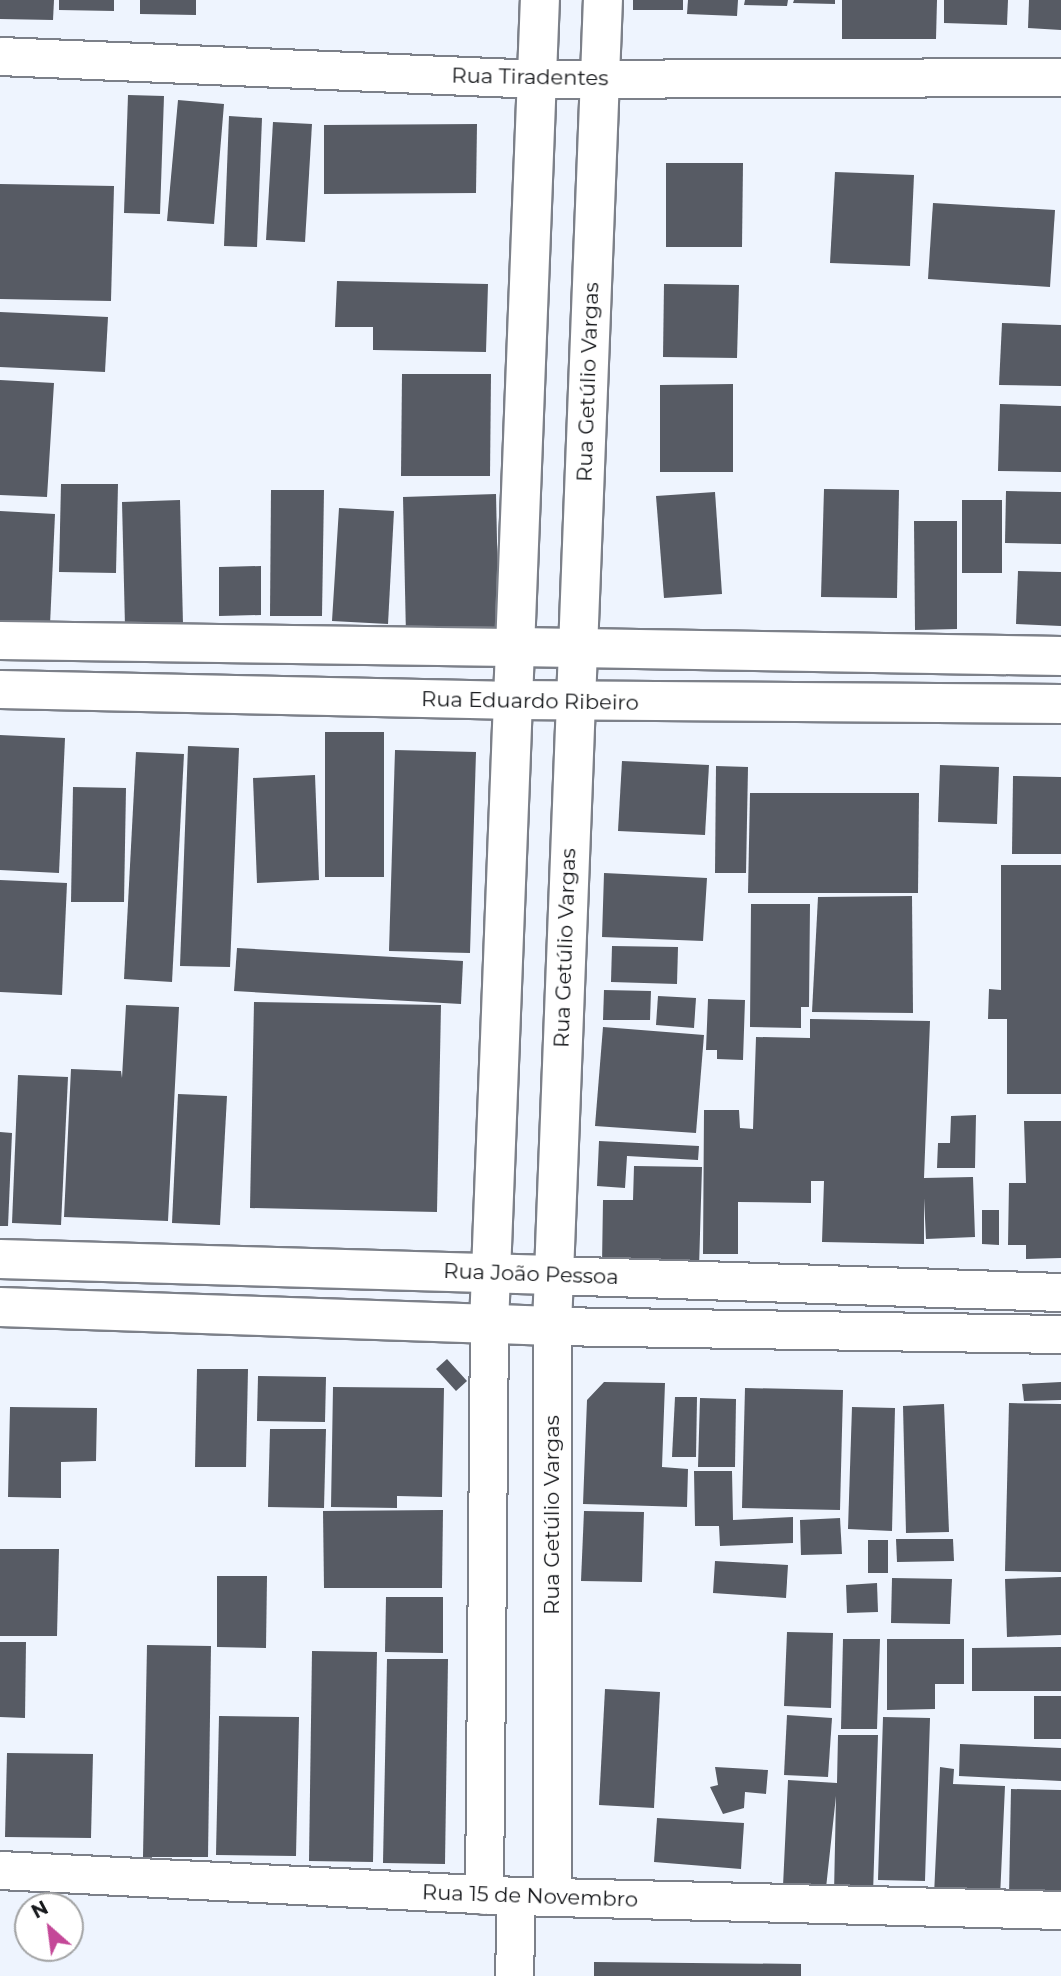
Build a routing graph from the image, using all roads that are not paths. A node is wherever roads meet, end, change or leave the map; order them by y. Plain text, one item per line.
1 (540, 0) edge
2 (603, 0) edge
3 (0, 56) edge
4 (1061, 77) edge
5 (537, 79) junction
6 (600, 79) junction
7 (0, 640) edge
8 (517, 648) junction
9 (576, 649) junction
10 (1061, 656) edge
11 (0, 689) edge
12 (515, 700) junction
13 (573, 703) junction
14 (1061, 704) edge
15 (0, 1258) edge
16 (492, 1273) junction
17 (553, 1275) junction
18 (1061, 1292) edge
19 (0, 1307) edge
20 (489, 1325) junction
21 (552, 1326) junction
22 (1061, 1334) edge
23 (0, 1870) edge
24 (500, 1896) junction
25 (552, 1897) junction
26 (1061, 1910) edge
27 (514, 1976) edge

1 - 5 street
2 - 6 street, Rua Getúlio Vargas
3 - 5 street, Rua Tiradentes
4 - 6 street, Rua Tiradentes
5 - 6 street, Rua Tiradentes
5 - 8 street
6 - 9 street, Rua Getúlio Vargas
7 - 8 street
8 - 9 street
8 - 12 street
9 - 10 street
9 - 13 street, Rua Getúlio Vargas
11 - 12 street, Rua Eduardo Ribeiro
12 - 13 street, Rua Eduardo Ribeiro
12 - 16 street
13 - 14 street, Rua Eduardo Ribeiro
13 - 17 street, Rua Getúlio Vargas
15 - 16 street, Rua João Pessoa
16 - 17 street, Rua João Pessoa
16 - 20 street
17 - 18 street, Rua João Pessoa
17 - 21 street, Rua Getúlio Vargas
19 - 20 street
20 - 21 street
20 - 24 street
21 - 22 street
21 - 25 street, Rua Getúlio Vargas
23 - 24 street, Rua 15 de Novembro
24 - 25 street, Rua 15 de Novembro
24 - 27 street
25 - 26 street, Rua 15 de Novembro

